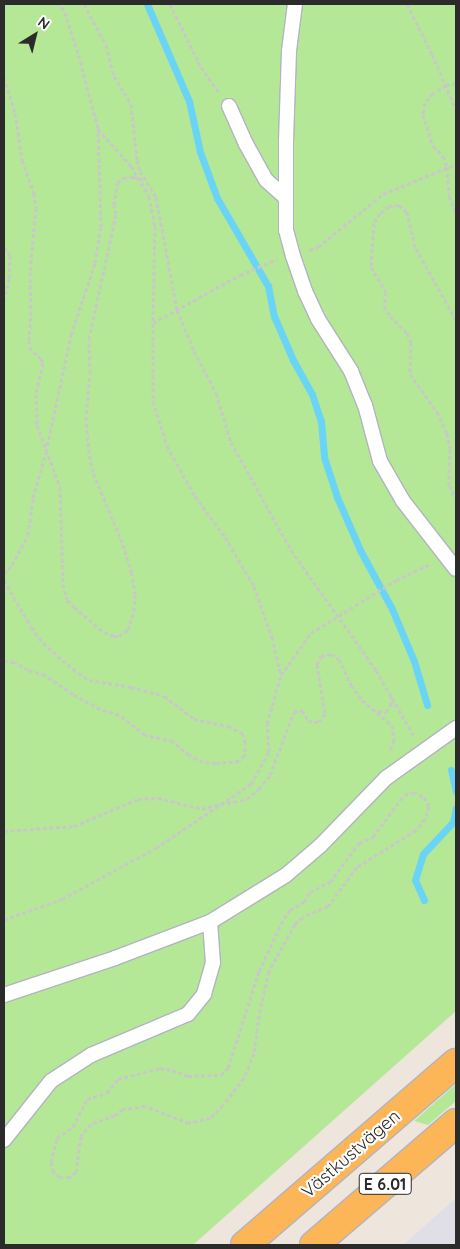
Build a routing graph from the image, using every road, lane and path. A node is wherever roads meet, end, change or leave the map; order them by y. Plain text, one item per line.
1 (60, 4) edge
2 (84, 4) edge
3 (170, 4) edge
4 (295, 4) edge
5 (407, 4) edge
6 (4, 77) edge
7 (456, 83) edge
8 (446, 85) junction
9 (229, 106) joint
10 (456, 110) edge
11 (98, 128) junction
12 (456, 164) edge
13 (447, 167) junction
14 (138, 178) junction
15 (145, 180) junction
16 (286, 198) junction
17 (456, 213) edge
18 (4, 248) edge
19 (293, 256) junction
20 (4, 301) edge
21 (177, 310) junction
22 (456, 320) edge
23 (154, 323) junction
24 (46, 452) junction
25 (456, 499) edge
26 (446, 558) junction
27 (456, 569) edge
28 (4, 574) edge
29 (4, 580) edge
30 (337, 616) junction
31 (4, 661) edge
32 (281, 675) junction
33 (391, 695) junction
34 (378, 710) junction
35 (456, 728) edge
36 (456, 738) edge
37 (429, 749) junction
38 (386, 778) junction
39 (404, 795) joint
40 (223, 804) junction
41 (4, 831) edge
42 (4, 920) edge
43 (210, 922) junction
44 (4, 995) edge
45 (456, 1063) edge
46 (456, 1123) edge
47 (4, 1140) edge
48 (245, 1245) edge
49 (314, 1245) edge

1 - 11 path
2 - 15 path
3 - 9 path
4 - 16 lane
5 - 8 path
6 - 24 path
7 - 8 path
8 - 10 path
8 - 13 path
9 - 16 lane
11 - 14 path
11 - 24 path
12 - 13 path
13 - 17 path
13 - 19 path
14 - 15 path
14 - 23 path
14 - 24 path
15 - 21 path
16 - 19 lane
18 - 20 path
19 - 21 path
19 - 26 lane
21 - 23 path
21 - 30 path
22 - 25 path
23 - 32 path
24 - 28 path
26 - 27 lane
26 - 30 path
29 - 31 path
30 - 32 path
30 - 33 path
32 - 40 path
33 - 34 path
33 - 37 path
34 - 38 path
34 - 40 path
35 - 37 lane
36 - 37 lane
37 - 38 lane
38 - 43 lane
39 - 39 path
40 - 41 path
40 - 42 path
43 - 44 lane
43 - 47 lane
45 - 48 highway, Västkustvägen / E 6.01
46 - 49 highway, E 6.01

